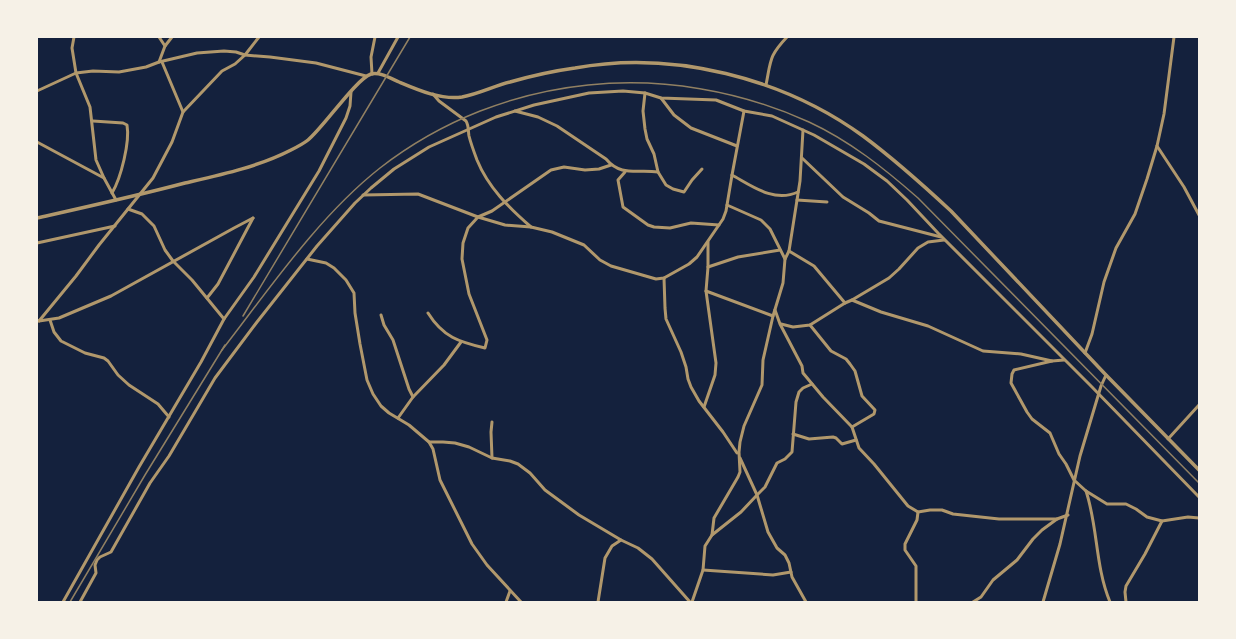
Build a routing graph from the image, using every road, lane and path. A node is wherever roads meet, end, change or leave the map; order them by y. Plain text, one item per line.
1 (74, 37) edge
2 (159, 37) edge
3 (172, 37) edge
4 (259, 37) edge
5 (375, 37) edge
6 (398, 37) edge
7 (787, 37) edge
8 (1174, 37) edge
9 (165, 46) junction
10 (245, 55) junction
11 (160, 62) junction
12 (76, 72) junction
13 (378, 73) junction
14 (372, 74) junction
15 (366, 76) junction
16 (766, 85) junction
17 (37, 91) edge
18 (350, 92) junction
19 (644, 93) junction
20 (433, 94) junction
21 (661, 98) junction
22 (514, 111) junction
23 (744, 111) junction
24 (183, 112) junction
25 (93, 121) junction
26 (468, 129) junction
27 (804, 130) junction
28 (37, 142) edge
29 (737, 146) junction
30 (1157, 146) junction
31 (802, 158) junction
32 (611, 165) junction
33 (702, 169) dead end
34 (625, 172) junction
35 (658, 172) junction
36 (732, 175) junction
37 (104, 178) junction
38 (798, 192) junction
39 (112, 193) junction
40 (140, 194) junction
41 (363, 195) junction
42 (116, 200) junction
43 (797, 200) junction
44 (504, 201) junction
45 (827, 202) dead end
46 (1199, 203) edge
47 (1193, 204) junction
48 (727, 205) junction
49 (128, 209) junction
50 (1199, 216) edge
51 (478, 217) junction
52 (37, 218) edge
53 (719, 225) junction
54 (115, 226) junction
55 (531, 227) junction
56 (943, 239) junction
57 (708, 242) junction
58 (37, 243) edge
59 (780, 250) junction
60 (789, 251) junction
61 (307, 259) junction
62 (785, 259) junction
63 (174, 261) junction
64 (708, 267) junction
65 (664, 278) junction
66 (706, 291) junction
67 (207, 298) junction
68 (852, 300) junction
69 (845, 303) junction
70 (775, 310) junction
71 (428, 313) dead end
72 (381, 315) dead end
73 (773, 316) junction
74 (224, 319) junction
75 (38, 320) edge
76 (50, 320) junction
77 (780, 324) junction
78 (810, 325) junction
79 (461, 342) junction
80 (1085, 353) junction
81 (1064, 360) junction
82 (1052, 361) junction
83 (1106, 375) junction
84 (812, 384) junction
85 (1099, 394) junction
86 (413, 397) junction
87 (1199, 405) edge
88 (704, 408) junction
89 (169, 417) junction
90 (398, 418) junction
91 (492, 422) dead end
92 (852, 427) junction
93 (793, 434) junction
94 (1168, 439) junction
95 (856, 440) junction
96 (429, 442) junction
97 (739, 457) junction
98 (492, 458) junction
99 (1199, 470) edge
100 (1074, 480) junction
101 (1086, 491) junction
102 (757, 495) junction
103 (1199, 497) edge
104 (918, 512) junction
105 (1068, 515) junction
106 (1199, 518) edge
107 (1057, 519) junction
108 (1162, 521) junction
109 (712, 535) junction
110 (621, 540) junction
111 (703, 570) junction
112 (791, 572) junction
113 (510, 591) junction
114 (981, 596) junction
115 (63, 602) edge
116 (80, 602) edge
117 (506, 602) edge
118 (521, 602) edge
119 (598, 602) edge
120 (691, 602) edge
121 (806, 602) edge
122 (916, 602) edge
123 (974, 602) edge
124 (982, 602) edge
125 (1042, 602) edge
126 (1110, 602) edge
127 (1126, 602) edge

1 - 12 street
2 - 9 street
3 - 9 street
4 - 10 street
5 - 14 street
6 - 13 street
7 - 16 street
8 - 30 street
9 - 11 street
10 - 11 street
10 - 15 street
10 - 24 street
11 - 12 street
11 - 24 street
12 - 17 street
12 - 25 street
13 - 14 street
13 - 20 street
14 - 15 street
15 - 18 street
16 - 20 street
16 - 80 street
18 - 40 street
18 - 74 street
19 - 21 street
19 - 22 street
19 - 35 street
20 - 26 street
21 - 23 street
21 - 29 street
22 - 26 street
22 - 32 street
23 - 27 street
23 - 29 street
24 - 40 street
25 - 37 street
25 - 39 street
26 - 41 street
26 - 44 street
27 - 31 street
27 - 56 street
28 - 37 street
29 - 36 street
30 - 47 street
30 - 80 street
31 - 38 street
31 - 56 street
32 - 34 street
32 - 44 street
33 - 35 street
34 - 35 street
34 - 53 street
36 - 38 street
36 - 48 street
37 - 39 street
38 - 43 street
39 - 42 street
40 - 42 street
40 - 49 street
41 - 51 street
41 - 61 street
42 - 52 street
43 - 45 street
43 - 60 street
44 - 51 street
44 - 55 street
46 - 47 street
47 - 50 street
48 - 53 street
48 - 59 street
49 - 54 street
49 - 63 street
51 - 55 street
51 - 79 street
53 - 57 street
54 - 58 street
54 - 75 street
55 - 65 street
56 - 68 street
56 - 81 street
57 - 64 street
57 - 65 street
59 - 62 street
59 - 64 street
60 - 62 street
60 - 69 street
61 - 90 street
61 - 116 street
62 - 70 street
63 - 67 street
63 - 67 street
63 - 76 street
64 - 66 street
65 - 88 street
66 - 73 street
66 - 88 street
67 - 74 street
68 - 69 street
68 - 82 street
69 - 78 street
70 - 73 street
70 - 77 street
71 - 79 street
72 - 86 street
73 - 97 street
74 - 89 street
75 - 76 street
76 - 89 street
77 - 78 street
77 - 84 street
78 - 92 street
79 - 86 street
80 - 83 street
81 - 82 street
81 - 85 street
82 - 100 street
83 - 85 street
83 - 94 street
84 - 92 street
84 - 93 street
85 - 100 street
85 - 103 street
86 - 90 street
87 - 94 street
88 - 97 street
89 - 115 street
90 - 96 street
91 - 98 street
92 - 95 street
93 - 95 street
93 - 102 street
94 - 99 street
95 - 104 street
96 - 98 street
96 - 113 street
97 - 102 street
97 - 109 street
98 - 110 street
100 - 101 street
100 - 105 street
101 - 108 street
101 - 126 street
102 - 109 street
102 - 112 street
104 - 107 street
104 - 122 street
105 - 107 street
105 - 125 street
106 - 108 street
107 - 114 street
108 - 127 street
109 - 111 street
110 - 119 street
110 - 120 street
111 - 112 street
111 - 120 street
112 - 121 street
113 - 117 street
113 - 118 street
114 - 123 street
114 - 124 street

